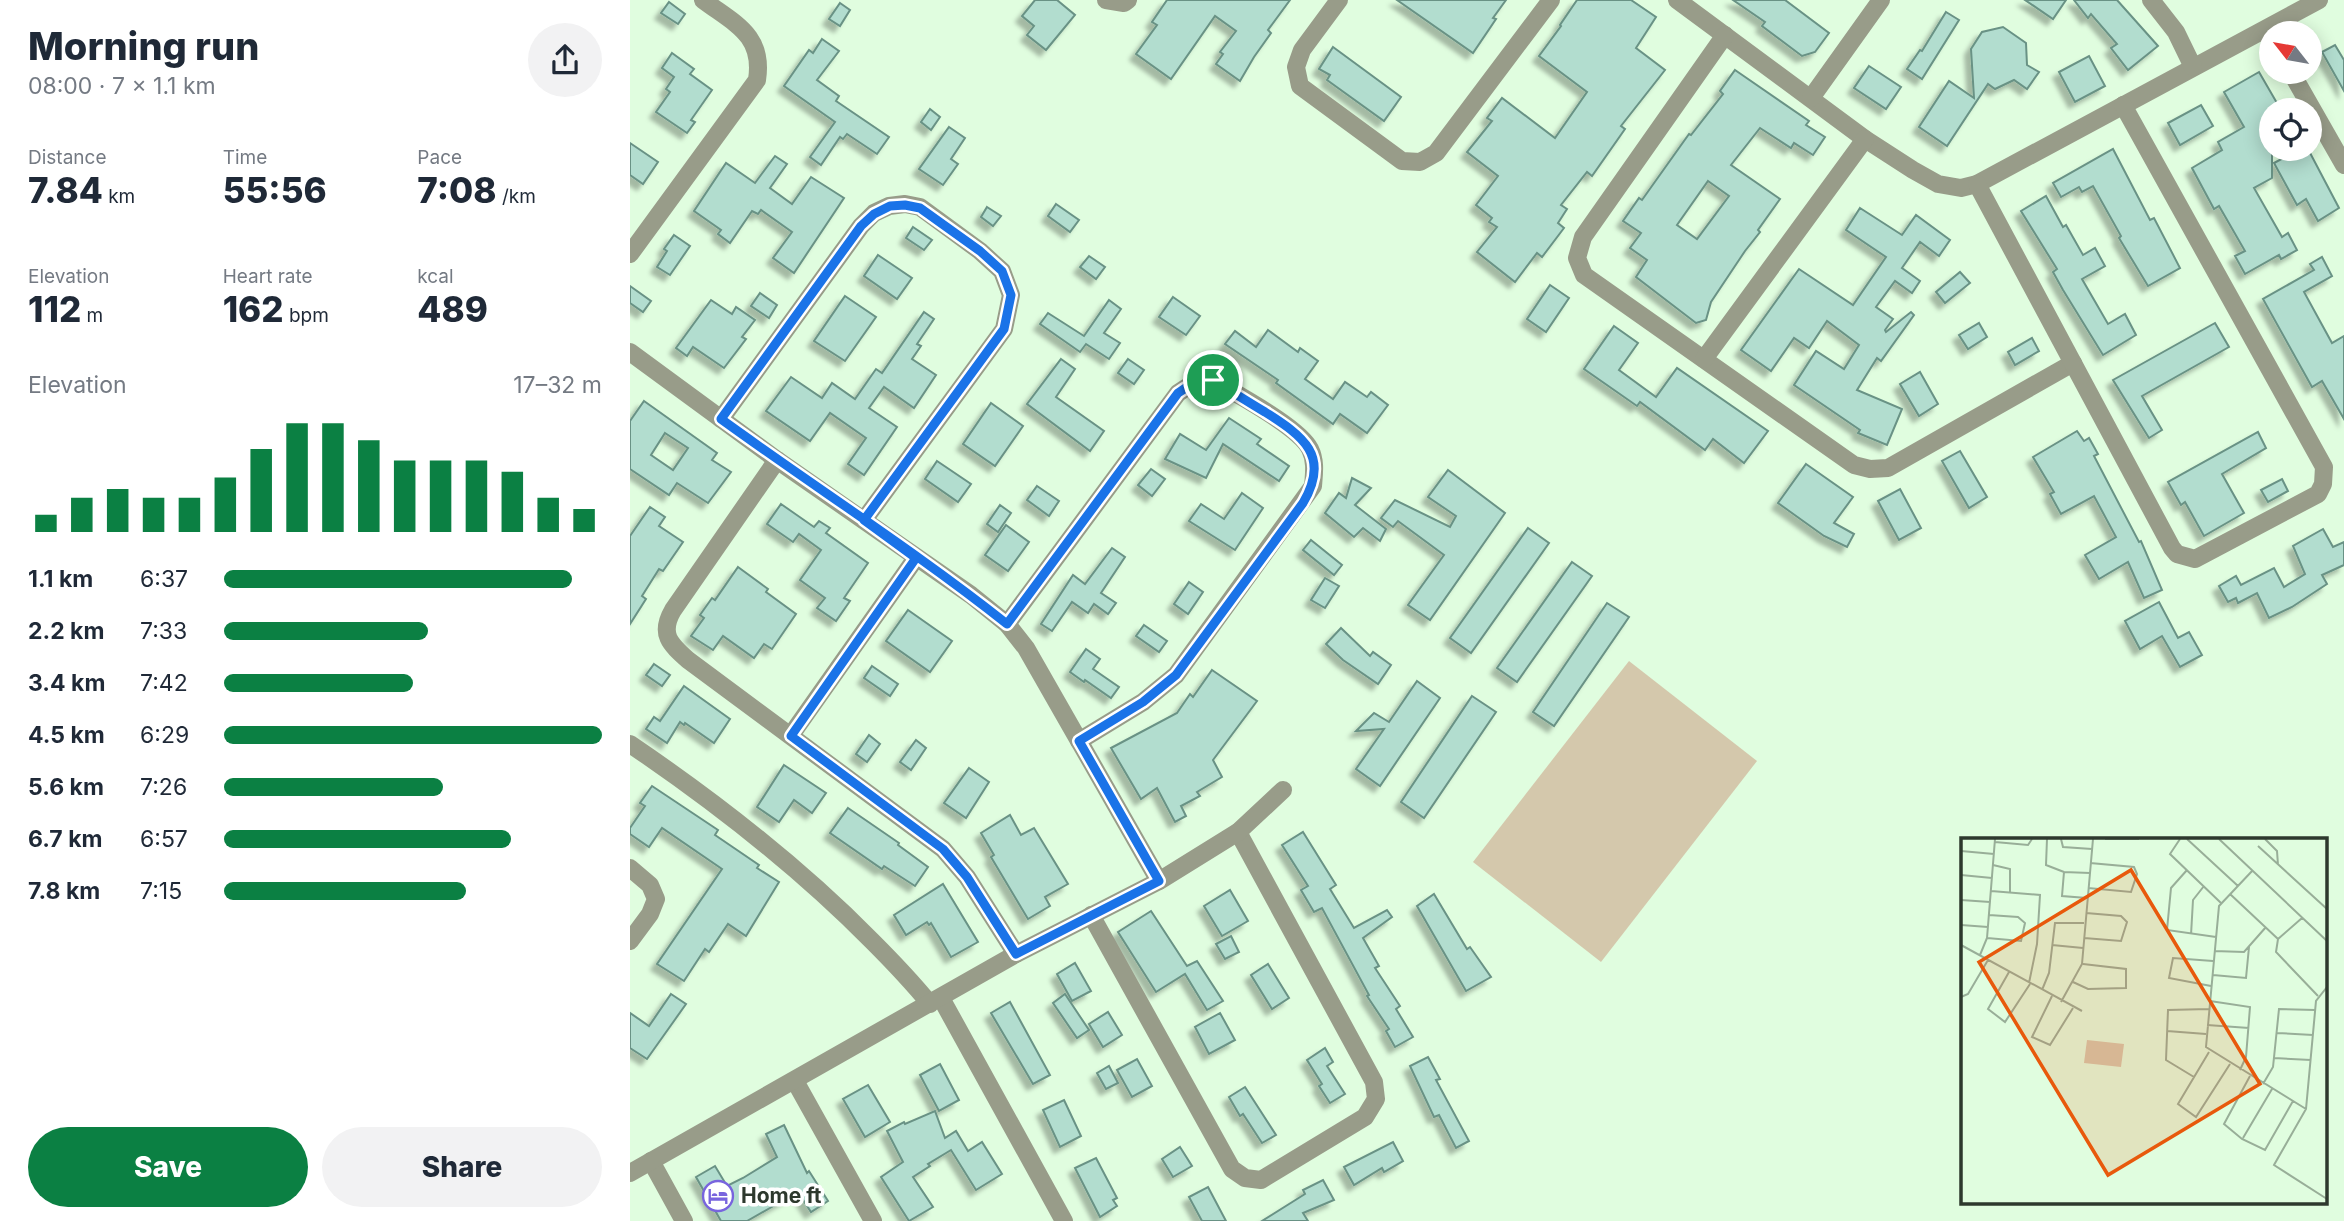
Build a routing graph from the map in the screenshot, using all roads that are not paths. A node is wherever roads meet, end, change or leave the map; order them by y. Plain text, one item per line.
1 (703, 0) edge
2 (1106, 0) edge
3 (1128, 0) edge
4 (1339, 0) edge
5 (1551, 0) edge
6 (1881, 0) edge
7 (2151, 0) edge
8 (2319, 0) edge
9 (1679, 1) edge
10 (2287, 21) edge
11 (1725, 36) junction
12 (2259, 37) edge
13 (2193, 67) junction
14 (2298, 84) edge
15 (1811, 98) junction
16 (2123, 105) junction
17 (1864, 139) junction
18 (2344, 165) edge
19 (1977, 184) junction
20 (630, 254) edge
21 (1704, 359) junction
22 (633, 361) edge
23 (2073, 363) junction
24 (721, 419) junction
25 (777, 460) junction
26 (864, 520) junction
27 (916, 558) junction
28 (1007, 624) junction
29 (791, 736) junction
30 (1079, 741) junction
31 (630, 744) edge
32 (1283, 790) dead end
33 (1238, 832) junction
34 (630, 868) edge
35 (1159, 881) junction
36 (1091, 915) junction
37 (630, 941) edge
38 (1016, 954) junction
39 (935, 1001) junction
40 (795, 1080) junction
41 (651, 1161) junction
42 (630, 1172) edge
43 (684, 1221) edge
44 (873, 1221) edge
45 (1065, 1221) edge

1 - 20 street
2 - 3 street
4 - 5 street
6 - 15 street
7 - 13 street
8 - 10 street
9 - 11 street
11 - 15 street
11 - 21 street
12 - 13 street
13 - 16 street
14 - 18 street
15 - 17 street
16 - 19 street
16 - 23 street
17 - 19 street
17 - 21 street
19 - 23 street
21 - 23 street
22 - 24 street
24 - 25 street
24 - 26 street
25 - 26 street
25 - 29 street
26 - 27 street
27 - 28 street
27 - 29 street
28 - 30 street
28 - 30 street
29 - 38 street
30 - 35 street
31 - 39 street
32 - 33 street
33 - 35 street
33 - 36 street
34 - 37 street
35 - 36 street
36 - 38 street
38 - 39 street
39 - 40 street
39 - 45 street
40 - 41 street
40 - 44 street
41 - 42 street
41 - 43 street

